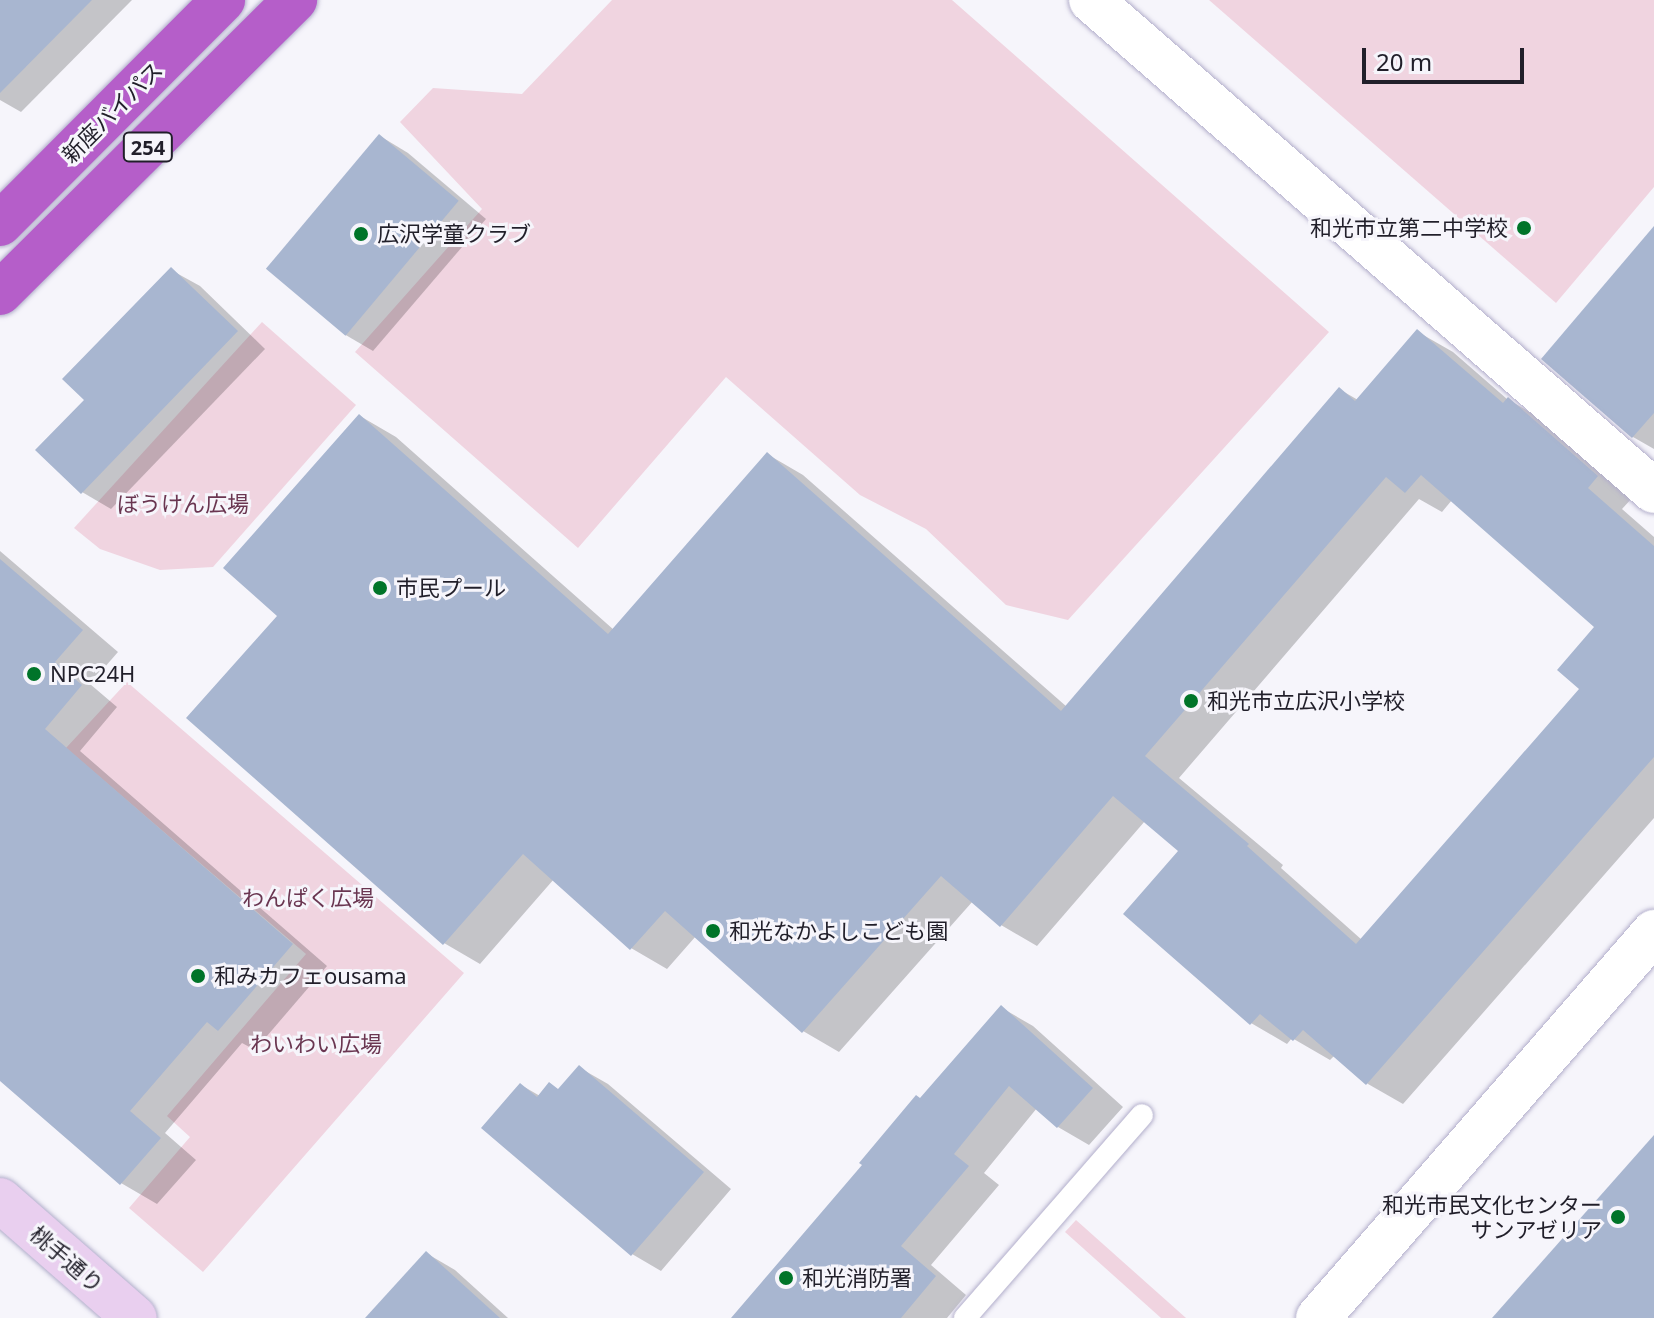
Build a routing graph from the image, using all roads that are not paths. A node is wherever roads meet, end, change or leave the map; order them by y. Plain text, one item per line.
1 (223, 0) edge
2 (295, 0) edge
3 (1091, 0) edge
4 (0, 224) edge
5 (0, 293) edge
6 (1654, 491) edge
7 (1654, 932) edge
8 (1142, 1115) dead end
9 (0, 1200) edge
10 (135, 1318) edge
11 (965, 1318) edge
12 (1318, 1318) edge

1 - 4 highway, 新座バイパス / 254
2 - 5 highway, 254
3 - 6 street
7 - 12 street
8 - 11 lane
9 - 10 street, 桃手通り

